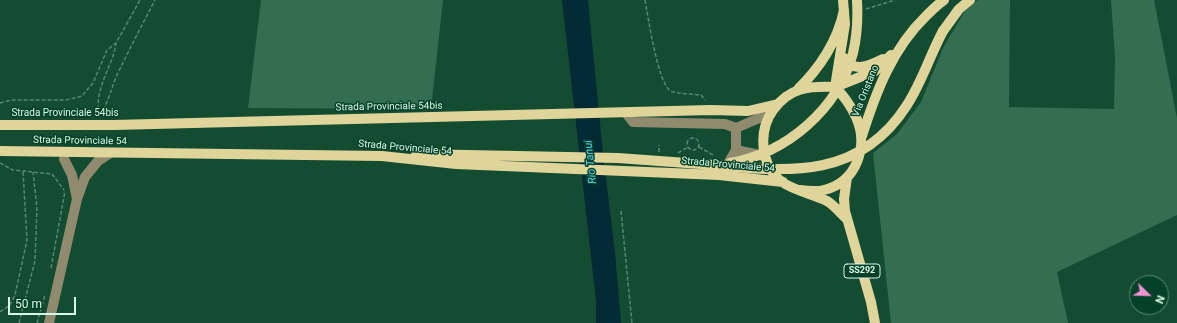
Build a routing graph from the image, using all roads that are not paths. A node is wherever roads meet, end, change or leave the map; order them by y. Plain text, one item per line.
1 (944, 0) edge
2 (970, 0) edge
3 (857, 1) edge
4 (844, 5) edge
5 (840, 52) junction
6 (891, 55) junction
7 (835, 87) junction
8 (798, 89) junction
9 (778, 104) junction
10 (626, 113) junction
11 (771, 113) junction
12 (0, 125) edge
13 (736, 128) junction
14 (861, 140) junction
15 (736, 150) junction
16 (0, 151) edge
17 (52, 152) junction
18 (110, 153) junction
19 (382, 156) junction
20 (765, 156) junction
21 (64, 159) joint
22 (715, 161) junction
23 (720, 175) junction
24 (847, 177) junction
25 (782, 182) junction
26 (800, 190) junction
27 (77, 199) junction
28 (847, 219) junction
29 (48, 323) edge
30 (875, 323) edge

1 - 6 main road, Via Oristano / SS292
2 - 22 main road, bridge
3 - 22 main road, bridge
4 - 5 main road
4 - 8 main road
5 - 6 main road
5 - 7 main road
6 - 7 main road, Via Oristano / SS292
6 - 14 main road, Via Oristano / SS292
7 - 8 main road, SS292
7 - 14 main road, SS292
8 - 9 main road, SS292
9 - 10 main road, Strada Provinciale 54bis
9 - 11 main road, SS292
10 - 12 main road, Strada Provinciale 54bis
10 - 13 street
11 - 13 street
11 - 20 main road, SS292
13 - 15 street
14 - 24 main road, SS292
15 - 20 street
15 - 23 street
16 - 17 main road, Strada Provinciale 54
17 - 18 main road, Strada Provinciale 54
17 - 21 main road
18 - 19 main road, Strada Provinciale 54
18 - 27 street
19 - 22 main road
19 - 23 main road, Strada Provinciale 54
20 - 25 main road, SS292
21 - 27 street
23 - 25 main road, Strada Provinciale 54
24 - 26 main road, SS292
24 - 28 main road, SS292
25 - 26 main road, SS292
26 - 28 main road, SS292
27 - 29 street
28 - 30 main road, SS292

